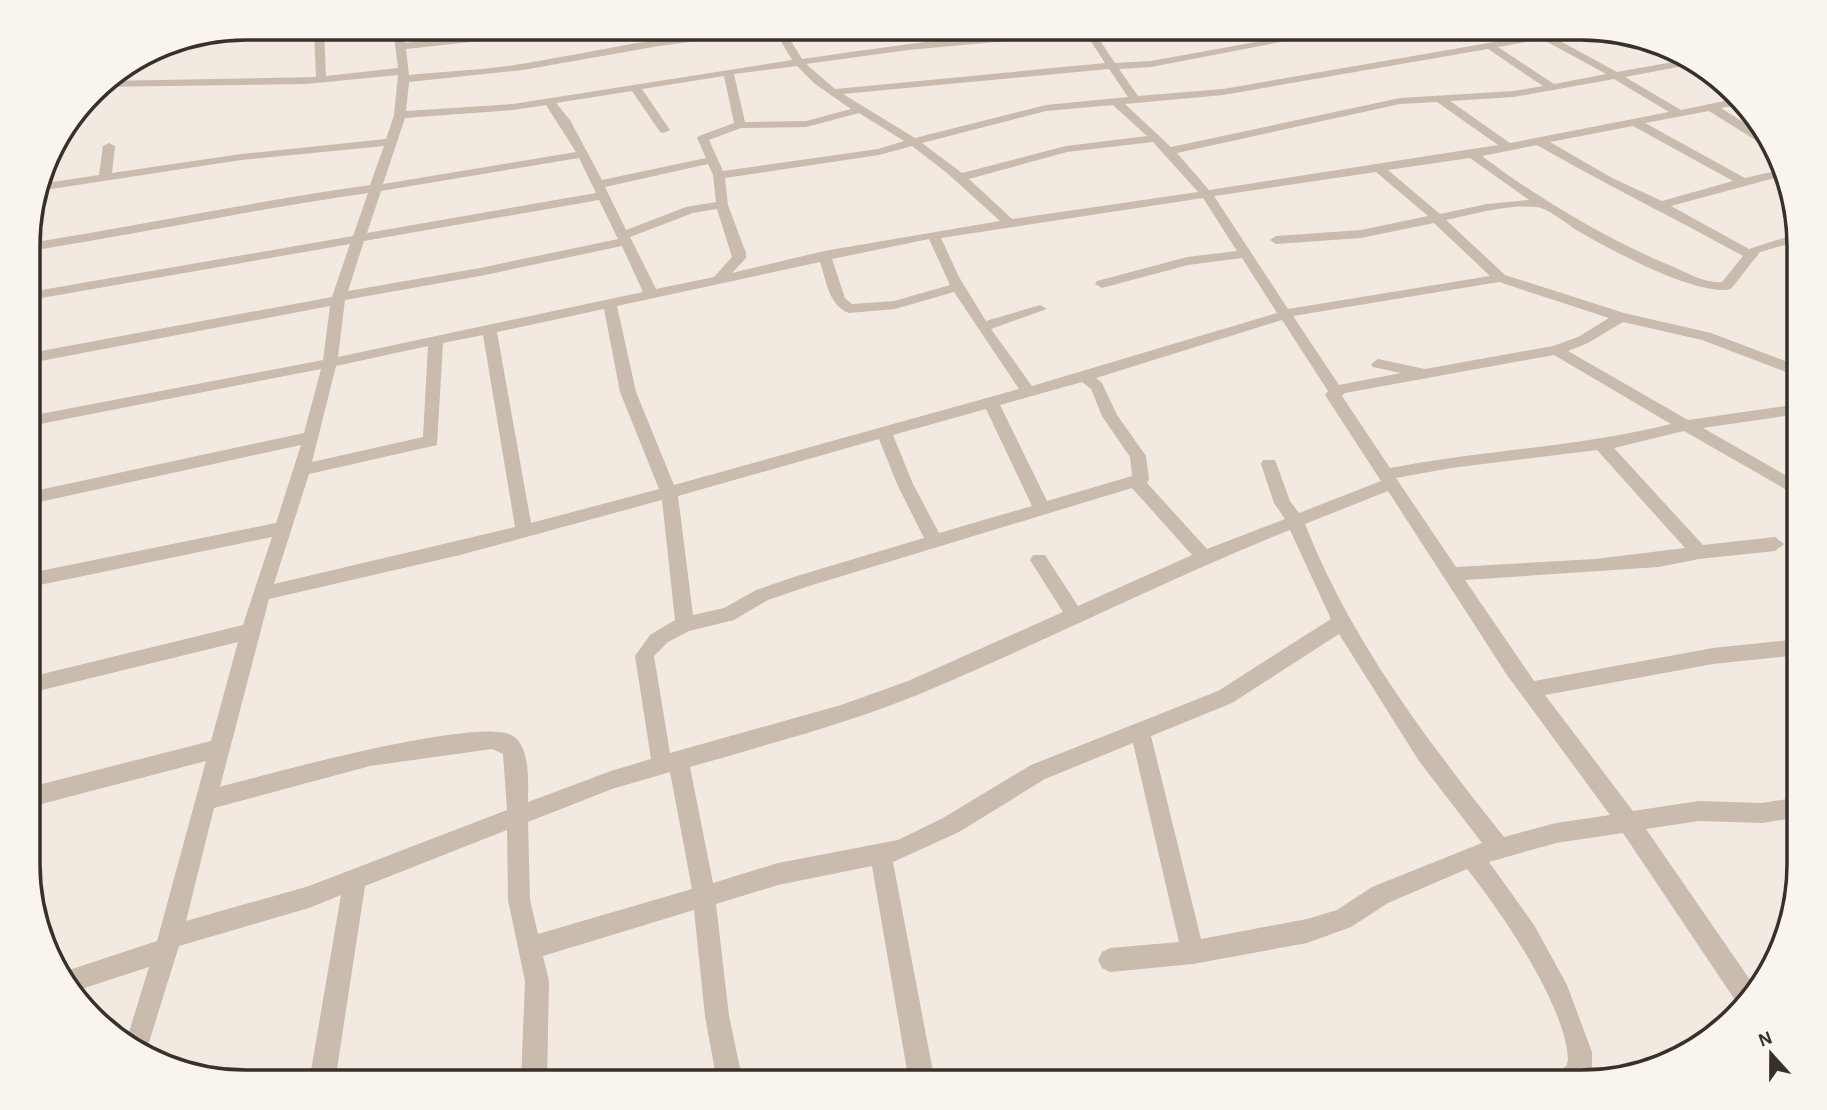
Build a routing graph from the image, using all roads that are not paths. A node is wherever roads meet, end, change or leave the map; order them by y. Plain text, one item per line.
1 (982, 40) edge
2 (1095, 40) edge
3 (1281, 40) edge
4 (1514, 40) edge
5 (1550, 40) edge
6 (320, 41) edge
7 (399, 41) edge
8 (455, 41) edge
9 (677, 41) edge
10 (782, 41) edge
11 (1489, 45) junction
12 (400, 47) junction
13 (799, 64) junction
14 (1676, 64) edge
15 (1109, 65) junction
16 (728, 72) junction
17 (1614, 74) junction
18 (403, 75) junction
19 (321, 80) junction
20 (121, 83) edge
21 (634, 86) junction
22 (1552, 87) junction
23 (833, 92) junction
24 (1437, 97) junction
25 (1135, 100) junction
26 (549, 101) junction
27 (1116, 102) junction
28 (1729, 104) edge
29 (1711, 107) junction
30 (859, 110) junction
31 (1677, 112) junction
32 (400, 115) junction
33 (1634, 122) junction
34 (740, 125) junction
35 (664, 130) dead end
36 (1753, 134) edge
37 (1153, 139) junction
38 (912, 141) junction
39 (389, 142) junction
40 (1541, 142) junction
41 (109, 146) dead end
42 (1506, 146) junction
43 (1169, 151) junction
44 (583, 154) junction
45 (1472, 155) junction
46 (712, 160) junction
47 (1379, 169) junction
48 (719, 175) junction
49 (1774, 175) edge
50 (962, 177) junction
51 (105, 178) junction
52 (1743, 182) junction
53 (49, 186) edge
54 (373, 189) junction
55 (600, 190) junction
56 (1207, 195) junction
57 (1538, 203) junction
58 (722, 205) junction
59 (1662, 205) junction
60 (1435, 218) junction
61 (1008, 222) junction
62 (934, 235) junction
63 (625, 238) junction
64 (1276, 240) dead end
65 (1786, 240) edge
66 (357, 241) junction
67 (40, 246) edge
68 (1244, 254) junction
69 (1749, 254) junction
70 (824, 255) junction
71 (1500, 278) junction
72 (718, 280) junction
73 (1102, 284) dead end
74 (957, 287) junction
75 (40, 294) edge
76 (652, 295) junction
77 (339, 298) junction
78 (610, 304) junction
79 (1040, 309) dead end
80 (1285, 315) junction
81 (1621, 317) junction
82 (982, 327) junction
83 (489, 329) junction
84 (436, 341) junction
85 (1556, 350) junction
86 (40, 356) edge
87 (330, 363) junction
88 (1378, 364) dead end
89 (1786, 367) edge
90 (1426, 374) junction
91 (1085, 376) junction
92 (1028, 391) junction
93 (1335, 391) junction
94 (991, 402) junction
95 (1786, 411) edge
96 (40, 419) edge
97 (1687, 425) junction
98 (884, 432) junction
99 (311, 437) junction
100 (1601, 444) junction
101 (1269, 464) dead end
102 (302, 470) junction
103 (1390, 478) junction
104 (1136, 481) junction
105 (1786, 484) edge
106 (669, 492) junction
107 (40, 496) edge
108 (1042, 508) junction
109 (1295, 520) junction
110 (283, 528) junction
111 (524, 530) junction
112 (934, 540) junction
113 (1775, 544) dead end
114 (1699, 552) junction
115 (1204, 557) junction
116 (1039, 560) dead end
117 (1452, 574) junction
118 (40, 578) edge
119 (262, 594) junction
120 (1075, 616) junction
121 (1342, 622) junction
122 (685, 624) junction
123 (250, 631) junction
124 (1786, 648) edge
125 (40, 683) edge
126 (1530, 690) junction
127 (1140, 732) junction
128 (219, 748) junction
129 (670, 762) junction
130 (40, 794) edge
131 (206, 800) junction
132 (1786, 809) edge
133 (517, 814) junction
134 (1625, 821) junction
135 (1498, 847) junction
136 (881, 856) junction
137 (1471, 857) junction
138 (355, 880) junction
139 (704, 895) junction
140 (167, 944) junction
141 (531, 948) junction
142 (1193, 952) junction
143 (1110, 960) dead end
144 (75, 979) edge
145 (1745, 988) edge
146 (138, 1039) edge
147 (1578, 1069) edge
148 (324, 1070) edge
149 (534, 1070) edge
150 (728, 1070) edge
151 (920, 1070) edge

1 - 13 street
2 - 15 street
3 - 15 street
4 - 11 street
5 - 17 street
6 - 19 street
7 - 12 street
8 - 12 street
9 - 18 street
10 - 13 street
11 - 22 street
11 - 25 street
12 - 18 street
13 - 16 street
13 - 23 street
14 - 17 street
15 - 23 street
15 - 25 street
16 - 21 street
16 - 34 street
17 - 22 street
17 - 31 street
18 - 19 street
18 - 32 street
19 - 20 street
21 - 26 street
21 - 35 street
22 - 24 street
23 - 30 street
24 - 42 street
24 - 43 street
25 - 27 street
26 - 32 street
26 - 44 street
27 - 37 street
27 - 38 street
28 - 29 street
29 - 31 street
29 - 36 street
30 - 34 street
30 - 38 street
31 - 33 street
32 - 39 street
33 - 40 street
33 - 52 street
34 - 46 street
37 - 43 street
37 - 50 street
38 - 48 street
38 - 50 street
39 - 51 street
39 - 54 street
40 - 42 street
40 - 59 street
41 - 51 street
42 - 45 street
43 - 56 street
44 - 54 street
44 - 55 street
45 - 47 street
45 - 57 street
46 - 48 street
46 - 55 street
47 - 56 street
47 - 60 street
48 - 58 street
49 - 52 street
50 - 61 street
51 - 53 street
52 - 59 street
54 - 66 street
54 - 67 street
55 - 63 street
55 - 66 street
56 - 61 street
56 - 68 street
57 - 60 street
57 - 69 street
58 - 63 street
58 - 72 street
59 - 69 street
60 - 64 street
60 - 71 street
61 - 62 street
62 - 70 street
62 - 74 street
63 - 76 street
63 - 77 street
65 - 69 street
66 - 75 street
66 - 77 street
68 - 73 street
68 - 80 street
70 - 72 street
70 - 74 street
71 - 80 street
71 - 81 street
72 - 76 street
74 - 82 street
76 - 78 street
77 - 86 street
77 - 87 street
78 - 83 street
78 - 106 street
79 - 82 street
80 - 91 street
80 - 93 street
81 - 85 street
81 - 89 street
82 - 92 street
83 - 84 street
83 - 111 street
84 - 87 street
84 - 102 street
85 - 90 street
85 - 97 street
87 - 96 street
87 - 99 street
88 - 90 street
90 - 93 street
91 - 92 street
91 - 104 street
92 - 94 street
93 - 103 street
94 - 98 street
94 - 108 street
95 - 97 street
97 - 100 street
97 - 105 street
98 - 106 street
98 - 112 street
99 - 102 street
99 - 107 street
100 - 103 street
100 - 114 street
101 - 109 street
102 - 110 street
103 - 109 street
103 - 117 street
104 - 108 street
104 - 115 street
106 - 111 street
106 - 122 street
108 - 112 street
109 - 115 street
109 - 121 street
110 - 118 street
110 - 119 street
111 - 119 street
112 - 122 street
113 - 114 street
114 - 117 street
115 - 120 street
116 - 120 street
117 - 126 street
119 - 123 street
120 - 129 street
121 - 127 street
121 - 135 street
122 - 129 street
123 - 125 street
123 - 128 street
124 - 126 street
126 - 134 street
127 - 136 street
127 - 142 street
128 - 130 street
128 - 131 street
129 - 133 street
129 - 139 street
131 - 133 street
131 - 140 street
132 - 134 street
133 - 138 street
133 - 141 street
134 - 135 street
134 - 145 street
135 - 137 street
136 - 139 street
136 - 151 street
137 - 142 street
137 - 147 street
138 - 140 street
138 - 148 street
139 - 141 street
139 - 150 street
140 - 144 street
140 - 146 street
141 - 149 street
142 - 143 street

